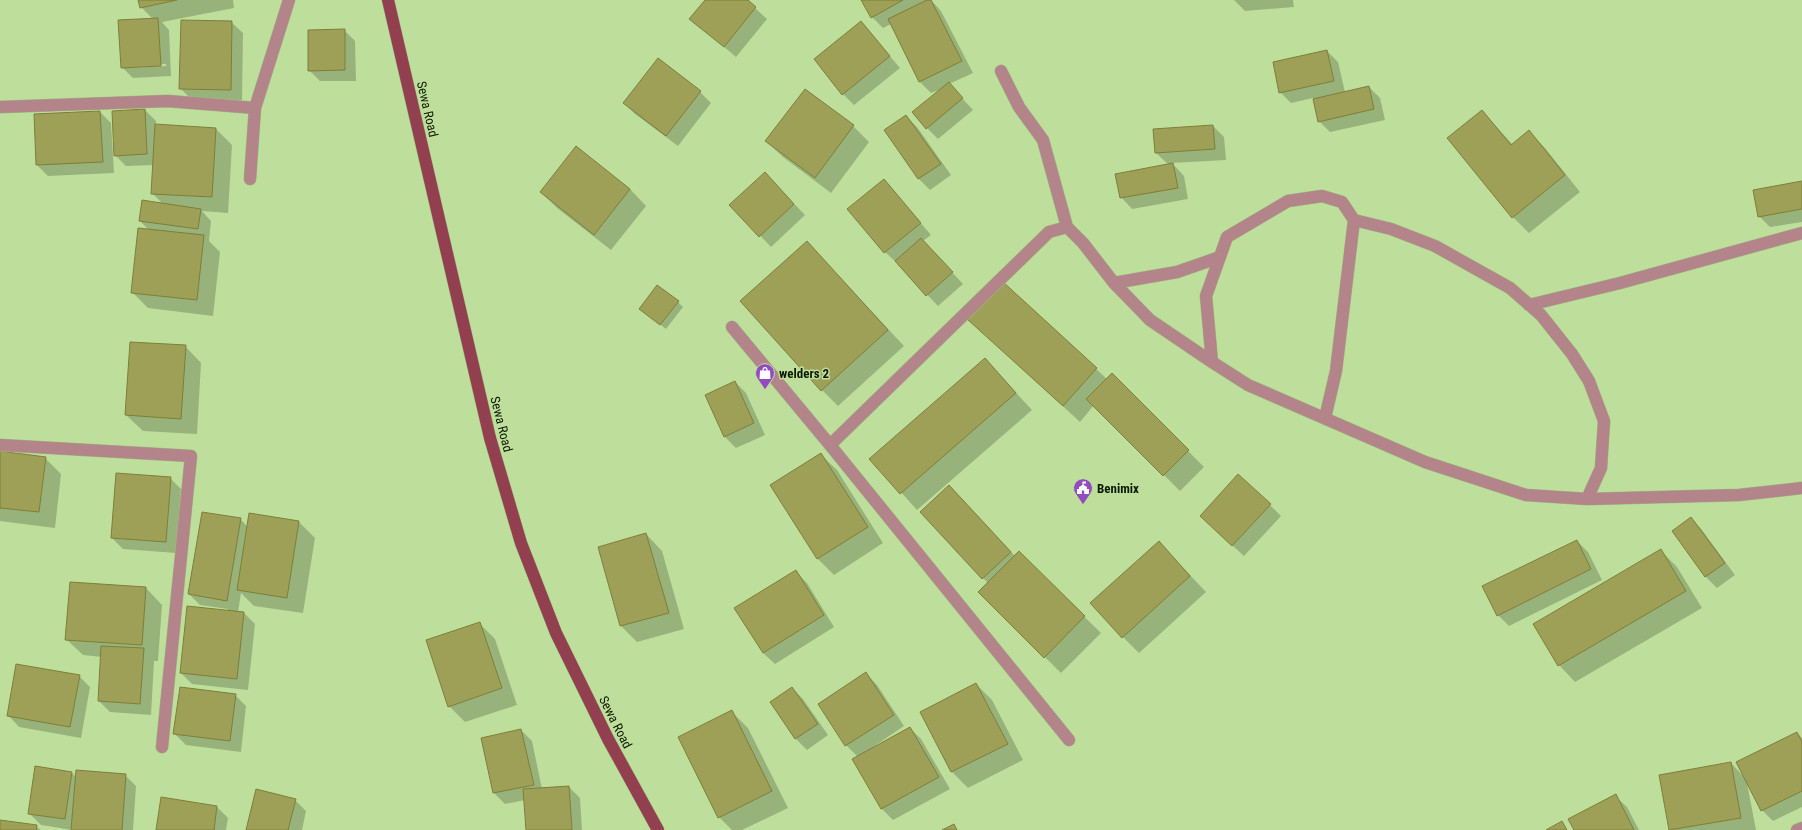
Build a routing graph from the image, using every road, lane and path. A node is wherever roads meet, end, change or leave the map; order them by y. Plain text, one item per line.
1 (289, 0) edge
2 (388, 0) edge
3 (1001, 71) dead end
4 (0, 107) edge
5 (255, 108) junction
6 (250, 179) dead end
7 (1354, 220) junction
8 (1067, 227) junction
9 (1802, 233) edge
10 (1220, 257) junction
11 (1114, 283) junction
12 (1529, 305) junction
13 (732, 327) dead end
14 (1212, 362) junction
15 (1325, 418) junction
16 (0, 445) edge
17 (830, 445) junction
18 (1802, 488) edge
19 (1587, 499) junction
20 (1069, 740) dead end
21 (162, 747) dead end
22 (1802, 828) edge
23 (658, 830) edge
24 (1797, 830) edge

1 - 5 street
2 - 23 main road, Sewa Road
3 - 8 street
4 - 5 street
5 - 6 street
7 - 10 street
7 - 12 street
7 - 15 street
8 - 11 street
8 - 17 street
9 - 12 street
10 - 11 street
10 - 14 street
11 - 14 street
12 - 19 street
13 - 17 street
14 - 15 street
15 - 19 street
16 - 21 street
17 - 20 street
18 - 19 street
22 - 24 street

